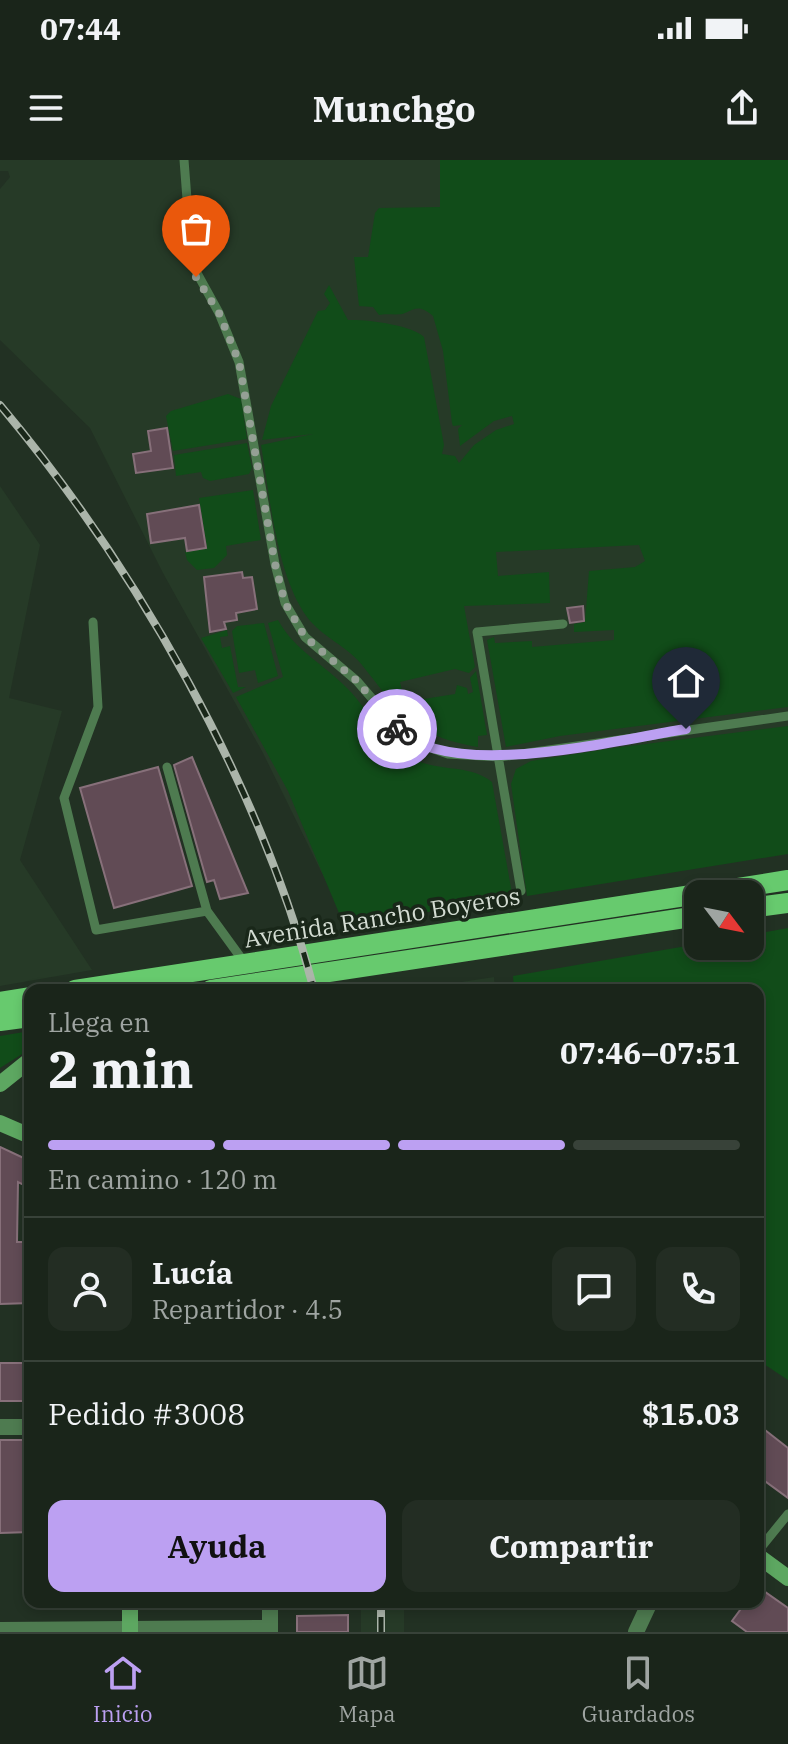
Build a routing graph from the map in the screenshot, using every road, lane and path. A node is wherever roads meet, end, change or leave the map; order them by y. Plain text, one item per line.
1 (184, 160) edge
2 (93, 622) dead end
3 (563, 624) dead end
4 (788, 716) edge
5 (500, 757) junction
6 (167, 767) dead end
7 (788, 880) edge
8 (764, 884) edge
9 (521, 891) dead end
10 (684, 896) edge
11 (788, 903) edge
12 (764, 906) edge
13 (207, 911) junction
14 (684, 918) edge
15 (246, 964) junction
16 (160, 977) junction
17 (114, 984) edge
18 (148, 984) edge
19 (250, 984) edge
20 (24, 998) edge
21 (0, 1002) edge
22 (24, 1018) edge
23 (0, 1021) edge
24 (24, 1065) edge
25 (0, 1084) edge
26 (0, 1123) edge
27 (24, 1133) edge
28 (0, 1427) edge
29 (24, 1427) edge
30 (788, 1514) edge
31 (764, 1546) edge
32 (764, 1559) edge
33 (788, 1578) edge
34 (130, 1608) edge
35 (270, 1608) edge
36 (647, 1608) edge
37 (0, 1630) edge
38 (130, 1630) edge
39 (270, 1630) edge
40 (636, 1632) edge

1 - 5 lane
2 - 13 lane
3 - 5 lane
4 - 5 lane
5 - 9 lane
6 - 13 lane
7 - 8 main road, Avenida Rancho Boyeros
10 - 15 main road, Avenida Rancho Boyeros
11 - 12 main road
13 - 15 lane
14 - 19 main road, Avenida Rancho Boyeros
15 - 16 main road, Avenida Rancho Boyeros
16 - 17 main road, Avenida Rancho Boyeros
16 - 18 main road
20 - 21 main road
22 - 23 main road
24 - 25 main road
26 - 27 main road
28 - 29 street
30 - 31 lane
32 - 33 main road
34 - 38 main road
35 - 39 street
36 - 40 street
37 - 38 street
38 - 39 street

